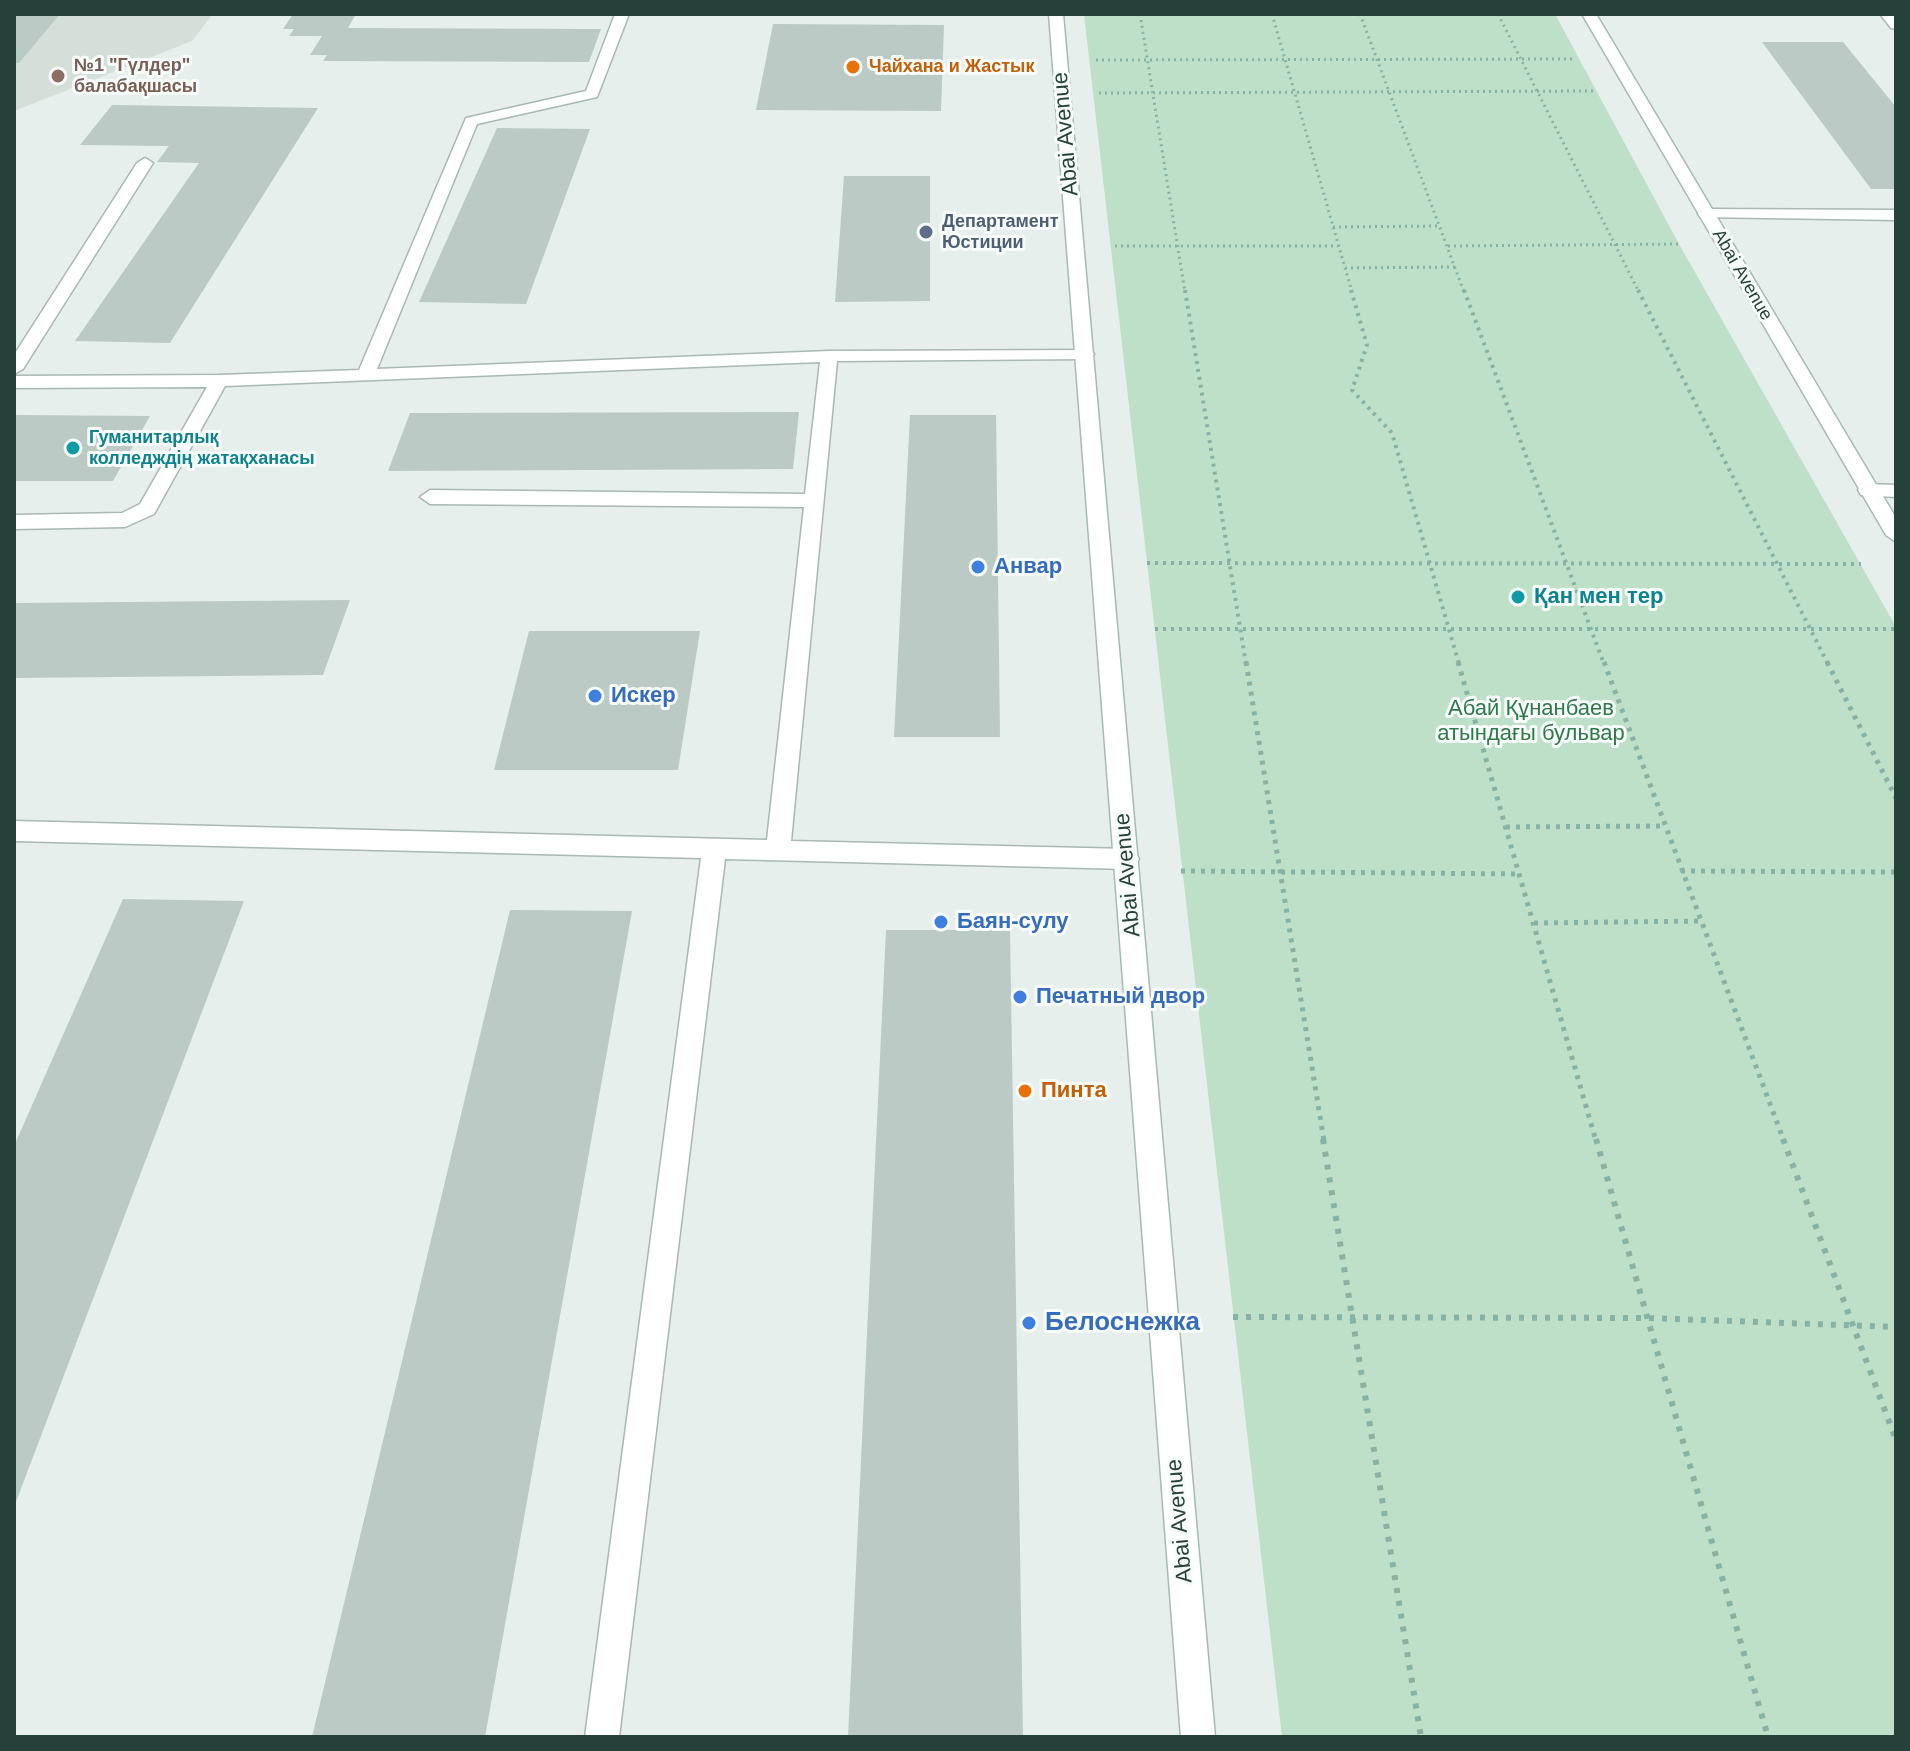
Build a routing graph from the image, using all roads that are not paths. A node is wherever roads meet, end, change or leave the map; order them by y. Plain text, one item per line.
1 (622, 14) edge
2 (1056, 14) edge
3 (1589, 14) edge
4 (1887, 14) edge
5 (1896, 25) edge
6 (145, 163) dead end
7 (1706, 214) junction
8 (1896, 215) edge
9 (1085, 354) junction
10 (829, 356) junction
11 (14, 369) edge
12 (366, 375) junction
13 (219, 381) junction
14 (14, 382) edge
15 (1868, 490) junction
16 (1896, 491) edge
17 (430, 497) dead end
18 (813, 501) junction
19 (14, 522) edge
20 (1896, 535) edge
21 (14, 831) edge
22 (714, 849) junction
23 (778, 850) junction
24 (1127, 859) junction
25 (602, 1737) edge
26 (1198, 1737) edge

1 - 12 main road
2 - 9 main road, Abai Avenue
3 - 7 main road, Abai Avenue
4 - 5 main road
6 - 11 main road
7 - 8 main road
7 - 15 main road, Abai Avenue
9 - 10 main road
9 - 24 main road, Abai Avenue
10 - 12 main road
10 - 18 main road
12 - 13 main road
13 - 14 main road
13 - 19 main road
15 - 16 main road
15 - 20 main road, Abai Avenue
17 - 18 main road
18 - 23 main road
21 - 22 main road
22 - 23 main road
22 - 25 main road
23 - 24 main road
24 - 26 main road, Abai Avenue

